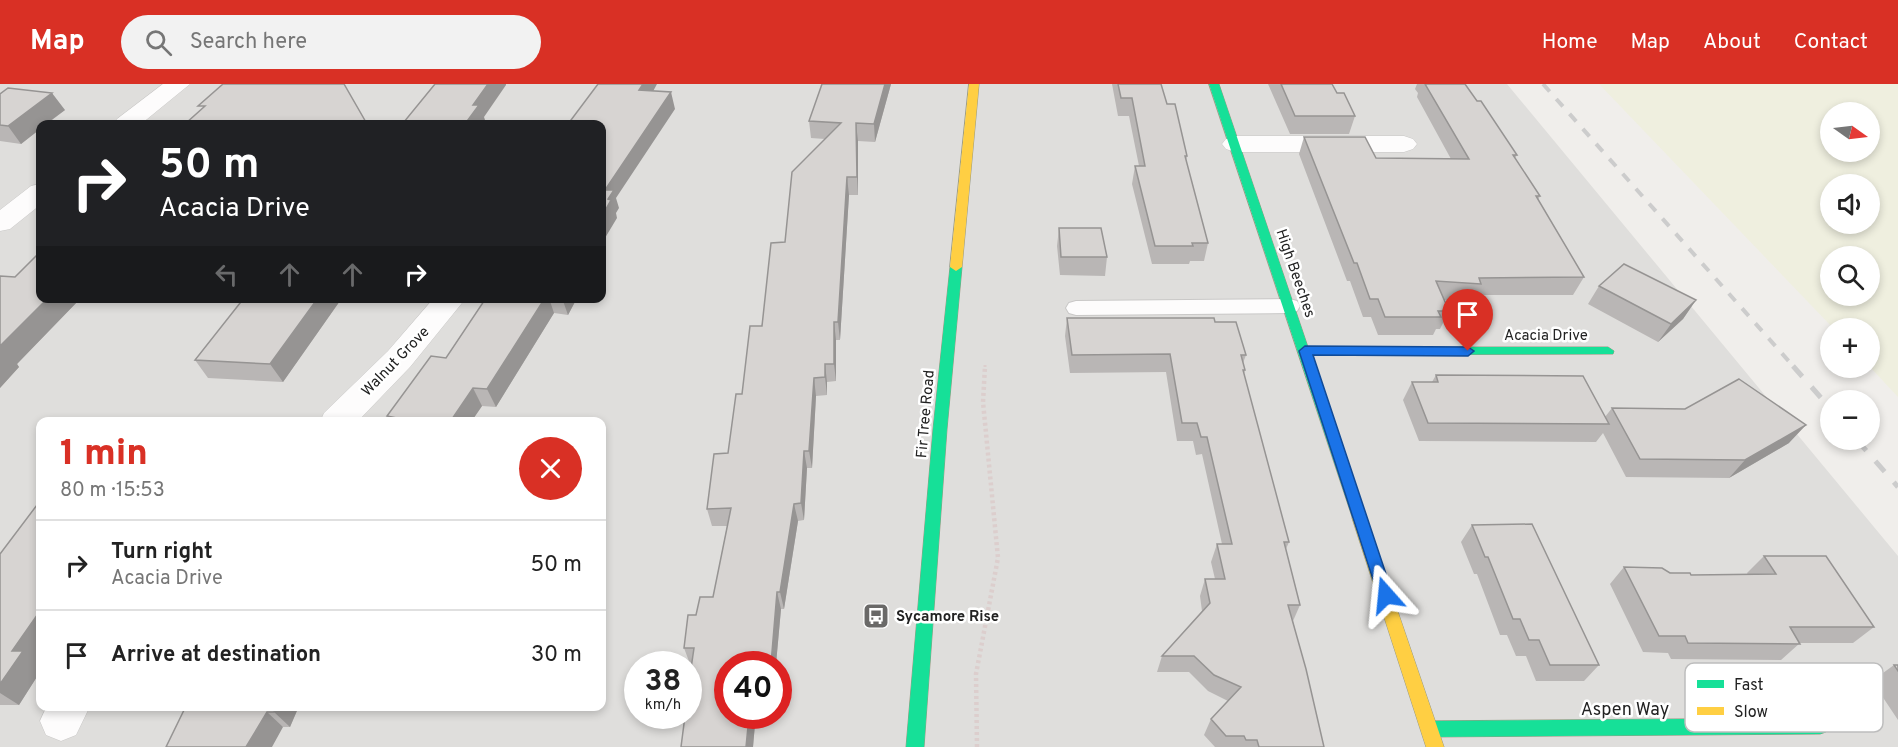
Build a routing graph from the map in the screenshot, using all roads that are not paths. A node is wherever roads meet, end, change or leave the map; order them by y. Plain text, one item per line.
1 (178, 84) edge
2 (974, 84) edge
3 (1214, 84) edge
4 (131, 120) edge
5 (1235, 144) junction
6 (1404, 144) dead end
7 (36, 195) edge
8 (36, 219) edge
9 (4, 220) edge
10 (447, 303) edge
11 (1290, 306) junction
12 (1076, 308) dead end
13 (1305, 351) junction
14 (1608, 351) dead end
15 (341, 417) edge
16 (1685, 727) edge
17 (1430, 729) junction
18 (915, 747) edge
19 (1436, 747) edge

1 - 4 street
2 - 18 street, Fir Tree Road
3 - 5 street, High Beeches
5 - 6 street
5 - 11 street, High Beeches
7 - 9 street
8 - 9 street
10 - 15 street, Walnut Grove
11 - 12 lane
11 - 13 street, High Beeches
13 - 14 street, Acacia Drive
13 - 17 street, High Beeches
16 - 17 street, Aspen Way
17 - 19 street, High Beeches

